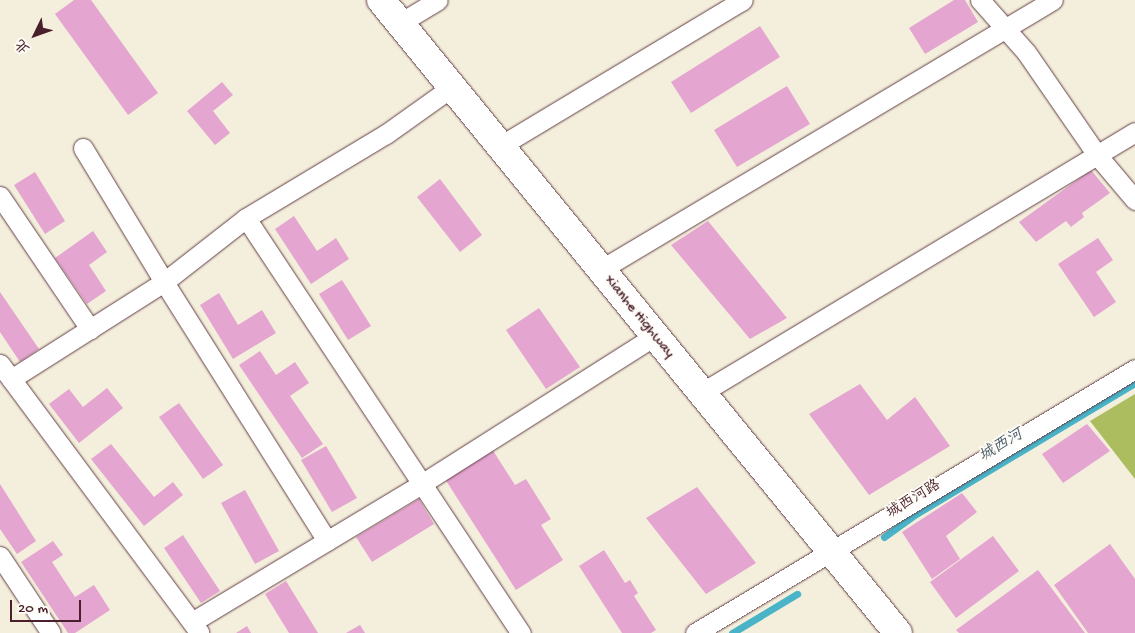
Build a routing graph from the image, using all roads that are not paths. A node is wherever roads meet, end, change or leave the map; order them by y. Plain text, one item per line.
1 (381, 0) edge
2 (438, 0) edge
3 (743, 0) edge
4 (980, 0) edge
5 (1053, 0) edge
6 (400, 23) junction
7 (1005, 28) junction
8 (452, 87) junction
9 (1135, 132) edge
10 (500, 146) junction
11 (83, 148) dead end
12 (1097, 155) junction
13 (0, 196) edge
14 (1135, 200) edge
15 (246, 218) junction
16 (600, 270) junction
17 (164, 282) junction
18 (90, 329) junction
19 (655, 336) junction
20 (1135, 369) edge
21 (6, 372) edge
22 (701, 393) junction
23 (423, 483) junction
24 (327, 541) junction
25 (830, 551) junction
26 (0, 556) edge
27 (196, 628) edge
28 (51, 633) edge
29 (521, 633) edge
30 (695, 633) edge
31 (898, 633) edge

1 - 6 main road, Xianhe Highway
2 - 6 street
3 - 10 street
4 - 7 street
5 - 7 street
6 - 8 main road, Xianhe Highway
7 - 12 street
7 - 16 street
8 - 10 main road, Xianhe Highway
8 - 15 street
9 - 12 street
10 - 16 main road, Xianhe Highway
11 - 17 street
12 - 14 street
12 - 22 street
13 - 18 street
15 - 17 street
15 - 23 street
16 - 19 main road, Xianhe Highway
17 - 18 street
17 - 24 street
18 - 21 street
19 - 22 main road, Xianhe Highway
19 - 23 street
20 - 25 street, 城西河路
21 - 27 street
22 - 25 main road, Xianhe Highway
23 - 24 street
23 - 29 street
24 - 27 street
25 - 30 street, 城西河路
25 - 31 main road, Xianhe Highway
26 - 28 street

